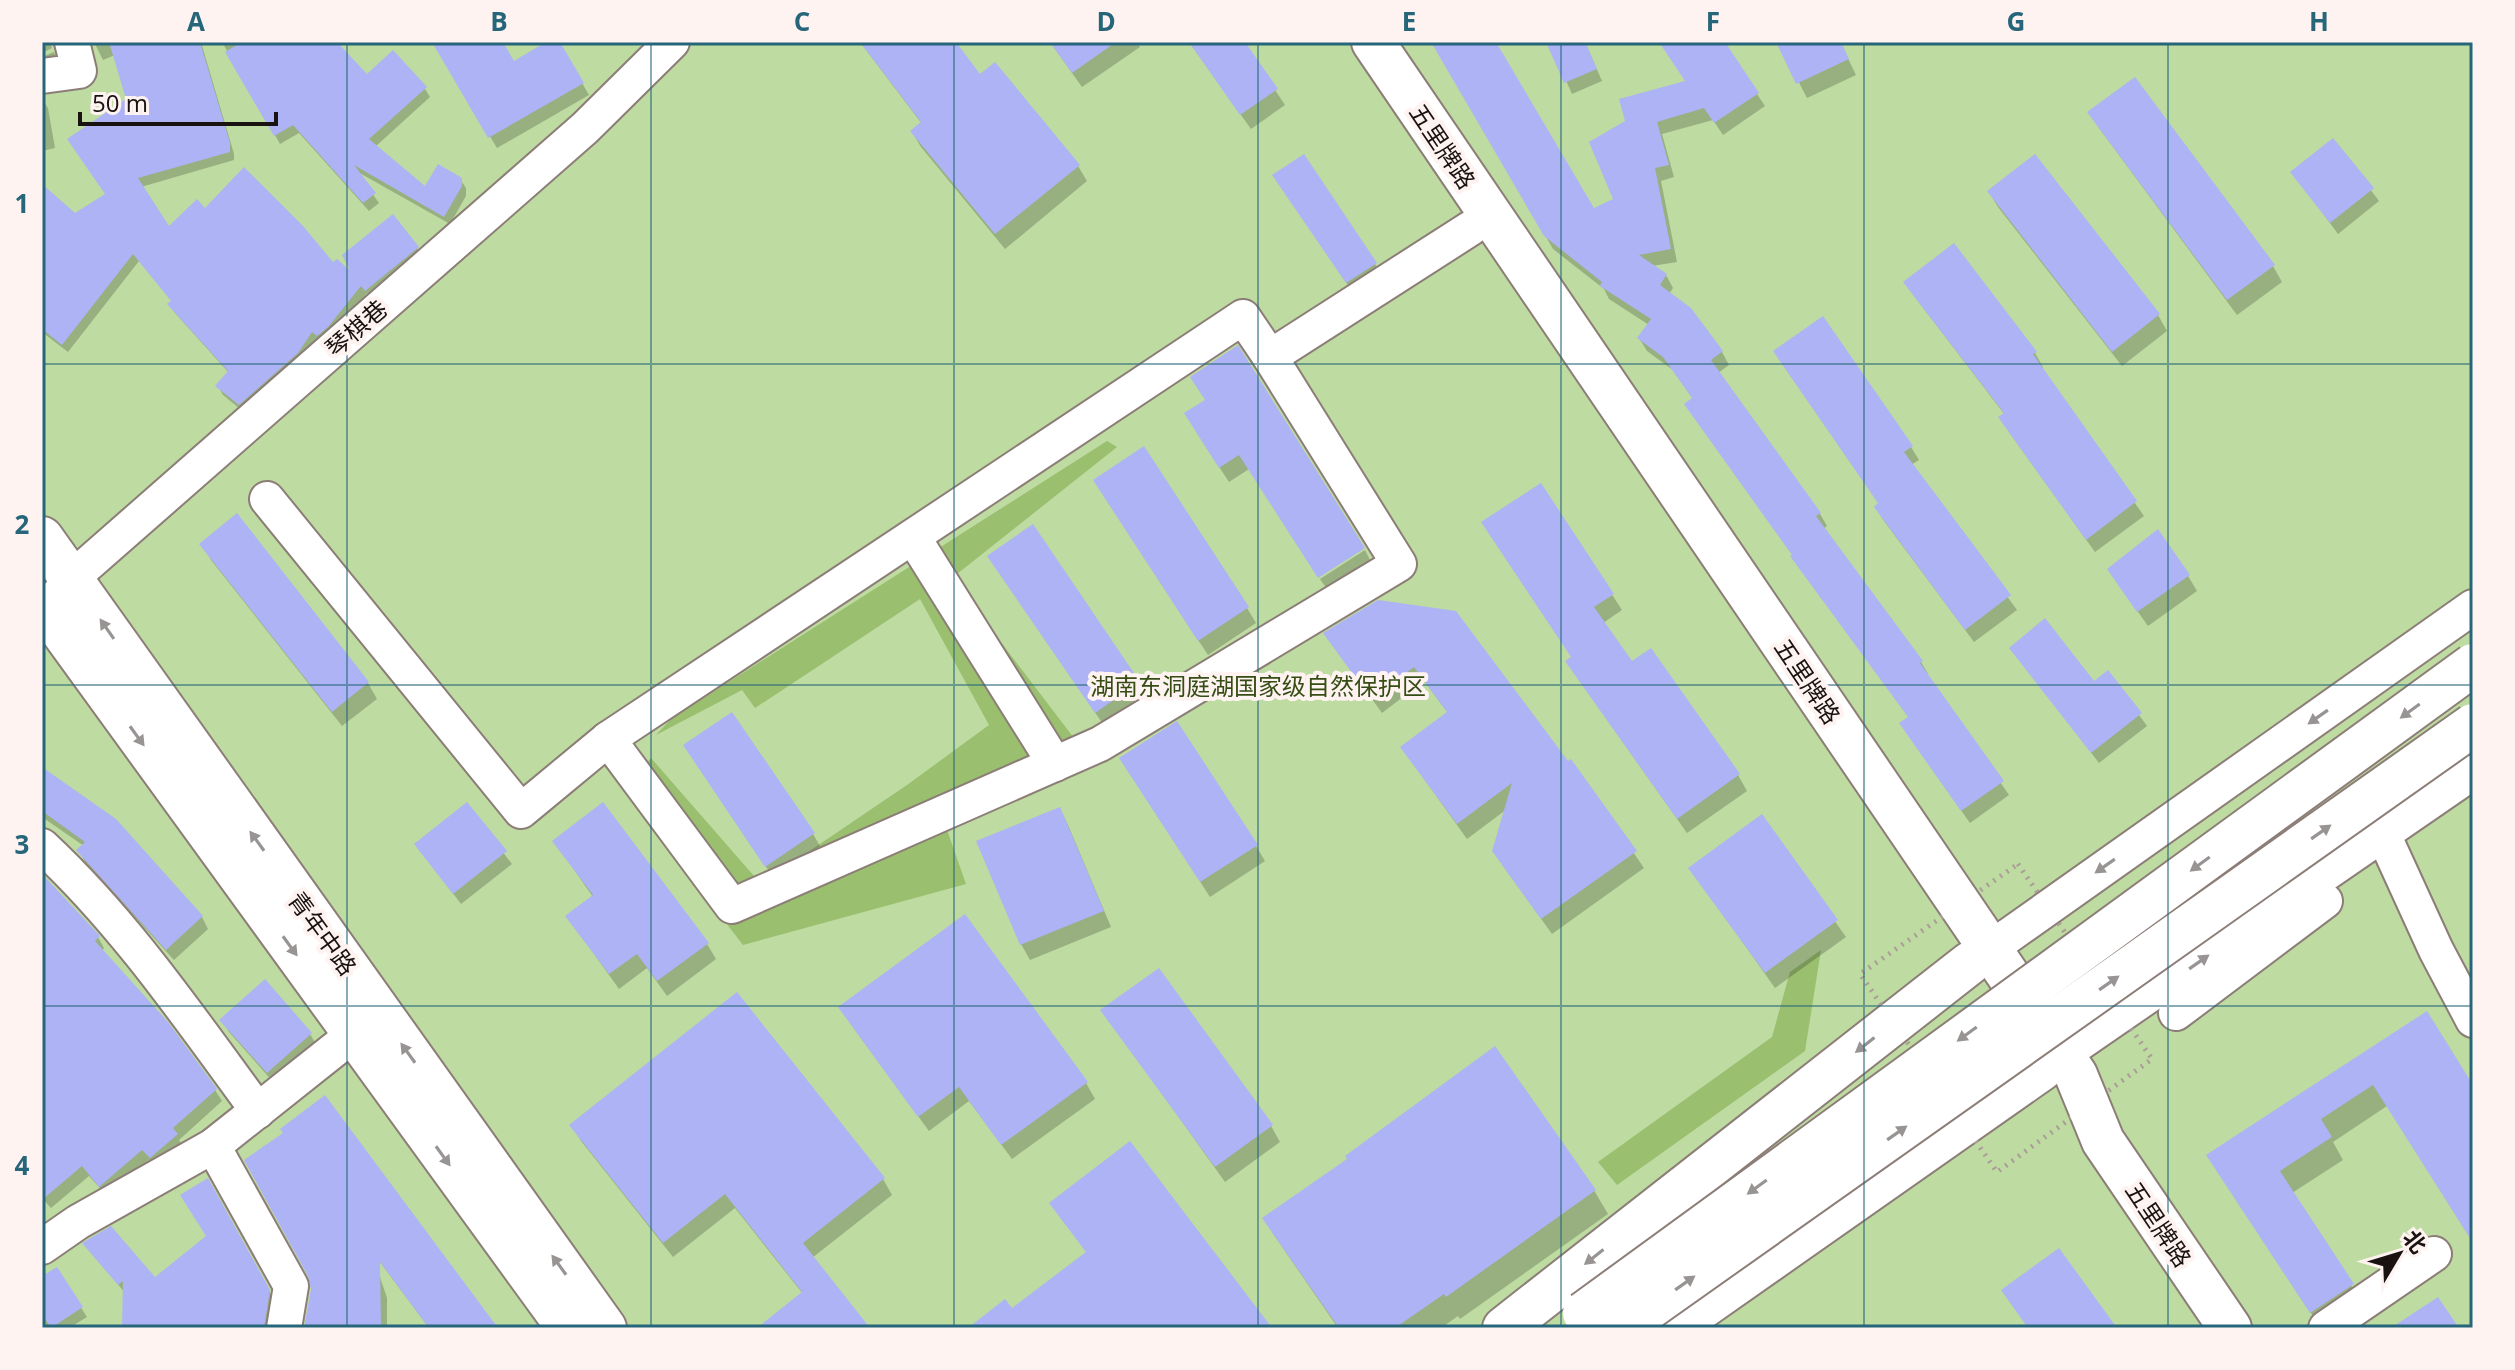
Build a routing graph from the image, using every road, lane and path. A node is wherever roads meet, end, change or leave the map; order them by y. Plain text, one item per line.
1 (72, 42) edge
2 (672, 42) edge
3 (1344, 42) edge
4 (1373, 42) edge
5 (42, 76) edge
6 (1471, 228) junction
7 (1270, 357) junction
8 (267, 499) dead end
9 (913, 537) junction
10 (42, 538) edge
11 (50, 602) edge
12 (2473, 607) edge
13 (2473, 665) edge
14 (2473, 725) edge
15 (608, 739) junction
16 (1055, 764) junction
17 (2473, 772) edge
18 (2473, 798) edge
19 (2387, 843) junction
20 (42, 846) edge
21 (1980, 955) junction
22 (2176, 1013) dead end
23 (2473, 1020) edge
24 (354, 1034) junction
25 (2050, 1067) junction
26 (258, 1111) junction
27 (213, 1146) junction
28 (42, 1247) edge
29 (2434, 1254) dead end
30 (1589, 1323) edge
31 (284, 1328) edge
32 (568, 1328) edge
33 (605, 1328) edge
34 (1504, 1328) edge
35 (1673, 1328) edge
36 (2201, 1328) edge
37 (2230, 1328) edge
38 (2326, 1328) edge

1 - 5 street
2 - 11 street, 琴棋巷
3 - 6 main road, 五里牌路
4 - 21 main road, 五里牌路
6 - 7 street
6 - 21 main road, 五里牌路
7 - 9 street
7 - 16 street
8 - 15 street
9 - 15 street
9 - 16 street
10 - 11 main road, 青年中路
11 -> 24 main road, 青年中路
33 -> 11 main road, 青年中路
12 -> 21 street
13 -> 30 main road, bridge
30 -> 14 main road, bridge
15 - 16 street
17 - 19 street
18 - 19 street
19 - 22 street
19 - 23 street
25 -> 19 street
20 - 26 street
21 - 25 main road, 五里牌路
21 -> 34 main road
24 - 26 street
24 -> 32 main road, 青年中路
25 - 35 main road
25 - 36 main road, 五里牌路
25 - 37 main road, 五里牌路
26 - 27 street
27 - 28 street
27 - 31 street
29 - 38 street

